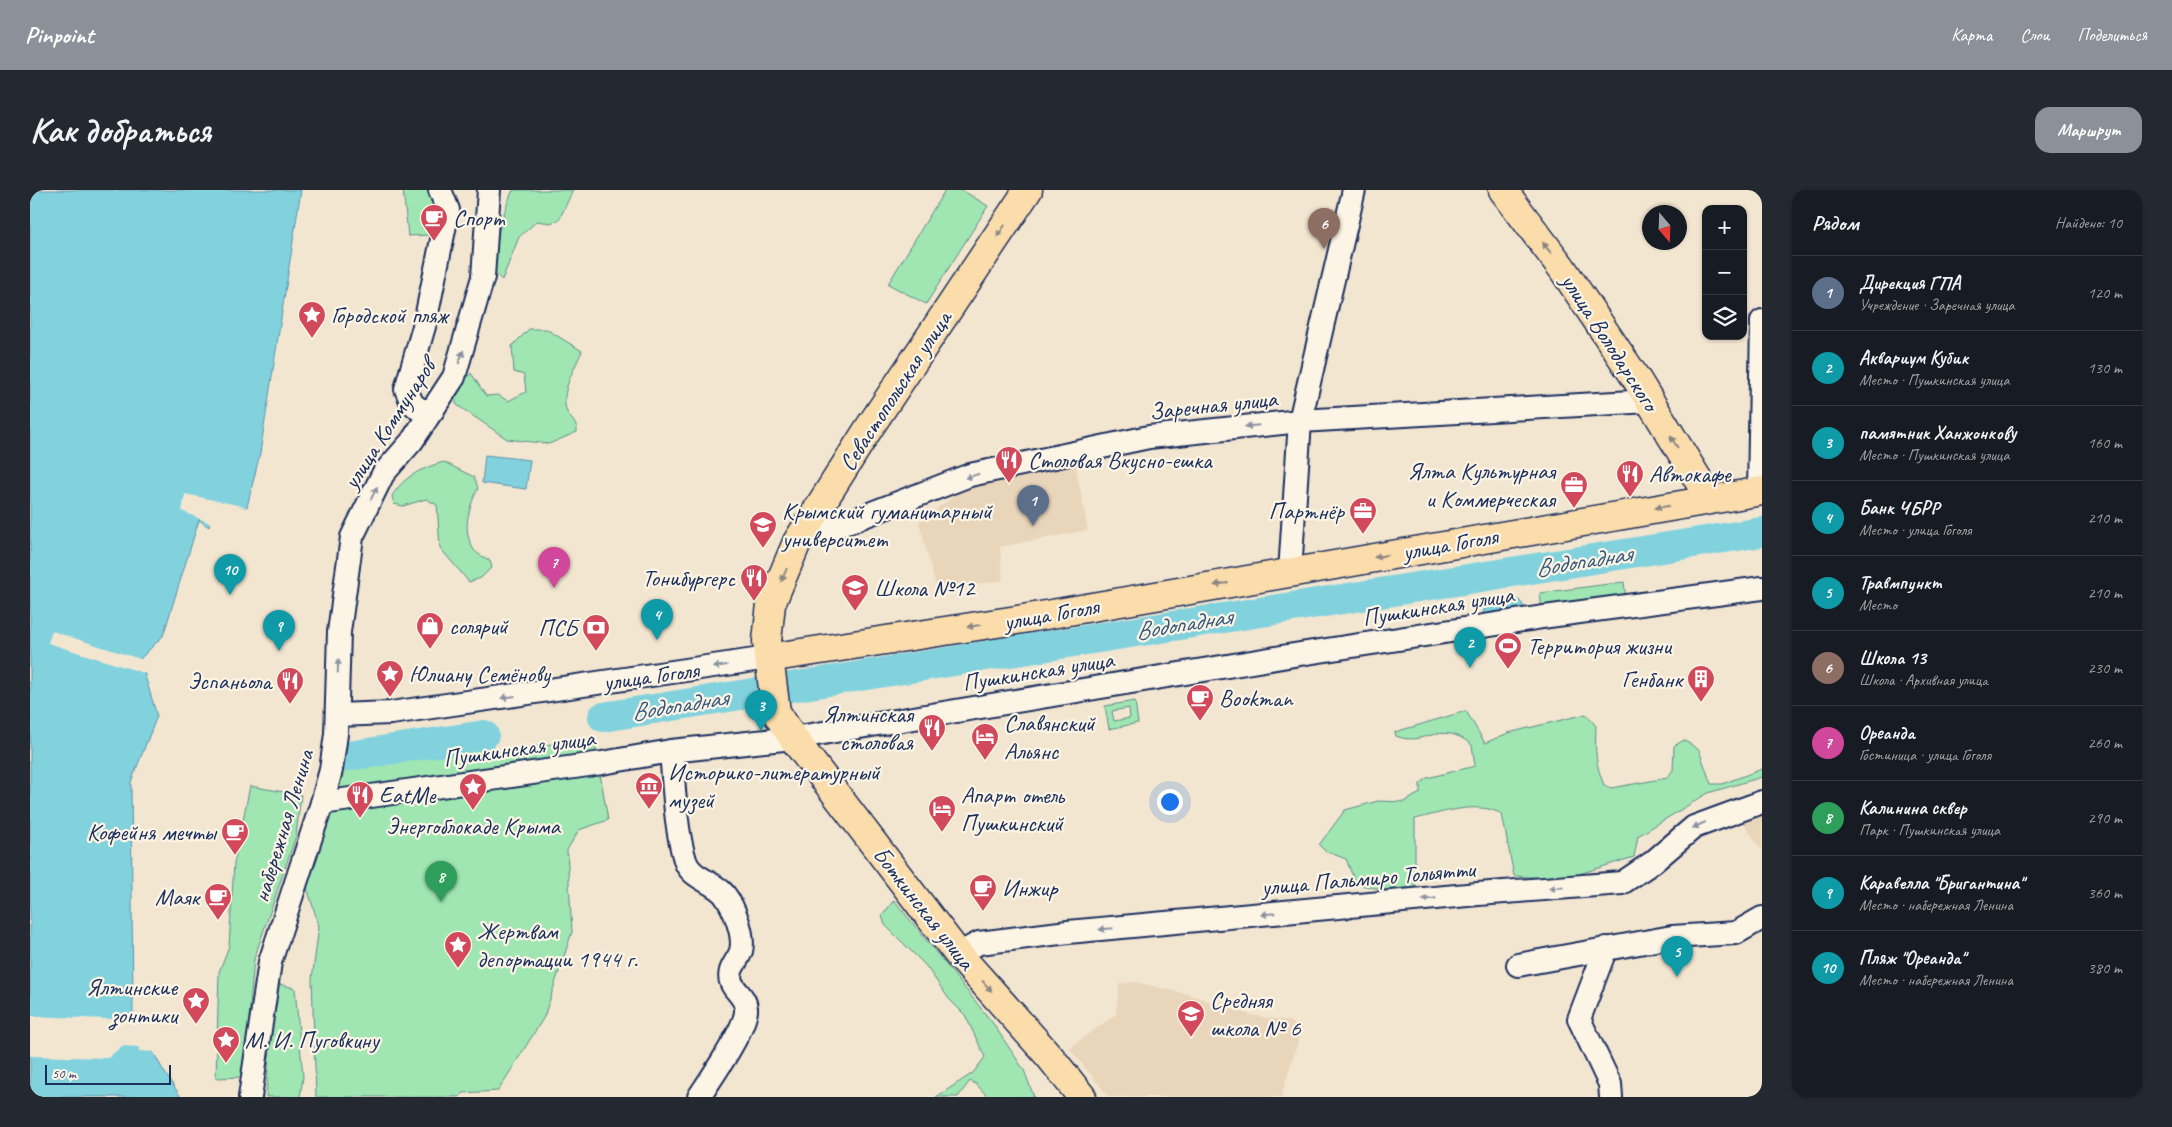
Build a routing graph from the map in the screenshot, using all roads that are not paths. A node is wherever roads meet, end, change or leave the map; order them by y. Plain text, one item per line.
1 (440, 190) edge
2 (490, 190) edge
3 (1028, 190) edge
4 (1354, 190) edge
5 (1504, 190) edge
6 (1762, 321) edge
7 (1650, 401) junction
8 (433, 410) junction
9 (1300, 421) junction
10 (1761, 491) edge
11 (1710, 498) junction
12 (352, 537) joint
13 (797, 542) junction
14 (1290, 572) junction
15 (1762, 588) edge
16 (769, 664) junction
17 (776, 712) joint
18 (336, 725) junction
19 (792, 738) junction
20 (671, 750) junction
21 (322, 803) junction
22 (1753, 805) edge
23 (1762, 918) edge
24 (1606, 948) junction
25 (958, 954) junction
26 (1518, 965) dead end
27 (250, 1097) edge
28 (699, 1097) edge
29 (1082, 1097) edge
30 (1611, 1097) edge

1 - 8 street
8 -> 2 street, улица Коммунаров
3 -> 13 main road, Севастопольская улица
4 - 9 street
7 -> 5 main road, улица Володарского
6 - 10 street
7 - 9 street, Заречная улица
11 -> 7 main road, улица Володарского
12 -> 8 street, улица Коммунаров
9 -> 13 street, Заречная улица
9 - 14 street
10 - 11 main road, улица Гоголя
11 -> 14 main road, улица Гоголя
18 -> 12 street, набережная Ленина
13 -> 16 main road, Севастопольская улица
14 -> 16 main road, улица Гоголя
15 - 19 street, Пушкинская улица
16 - 17 main road, Севастопольская улица
16 -> 18 street, улица Гоголя
17 - 19 main road, Боткинская улица
18 - 21 street, набережная Ленина
19 - 20 street, Пушкинская улица
19 - 25 main road, Боткинская улица
20 - 21 street, Пушкинская улица
20 - 28 street
21 - 27 street, набережная Ленина
22 -> 25 street, улица Пальмиро Тольятти
23 - 24 street
24 - 26 street
24 - 30 street
25 -> 29 main road, Боткинская улица

